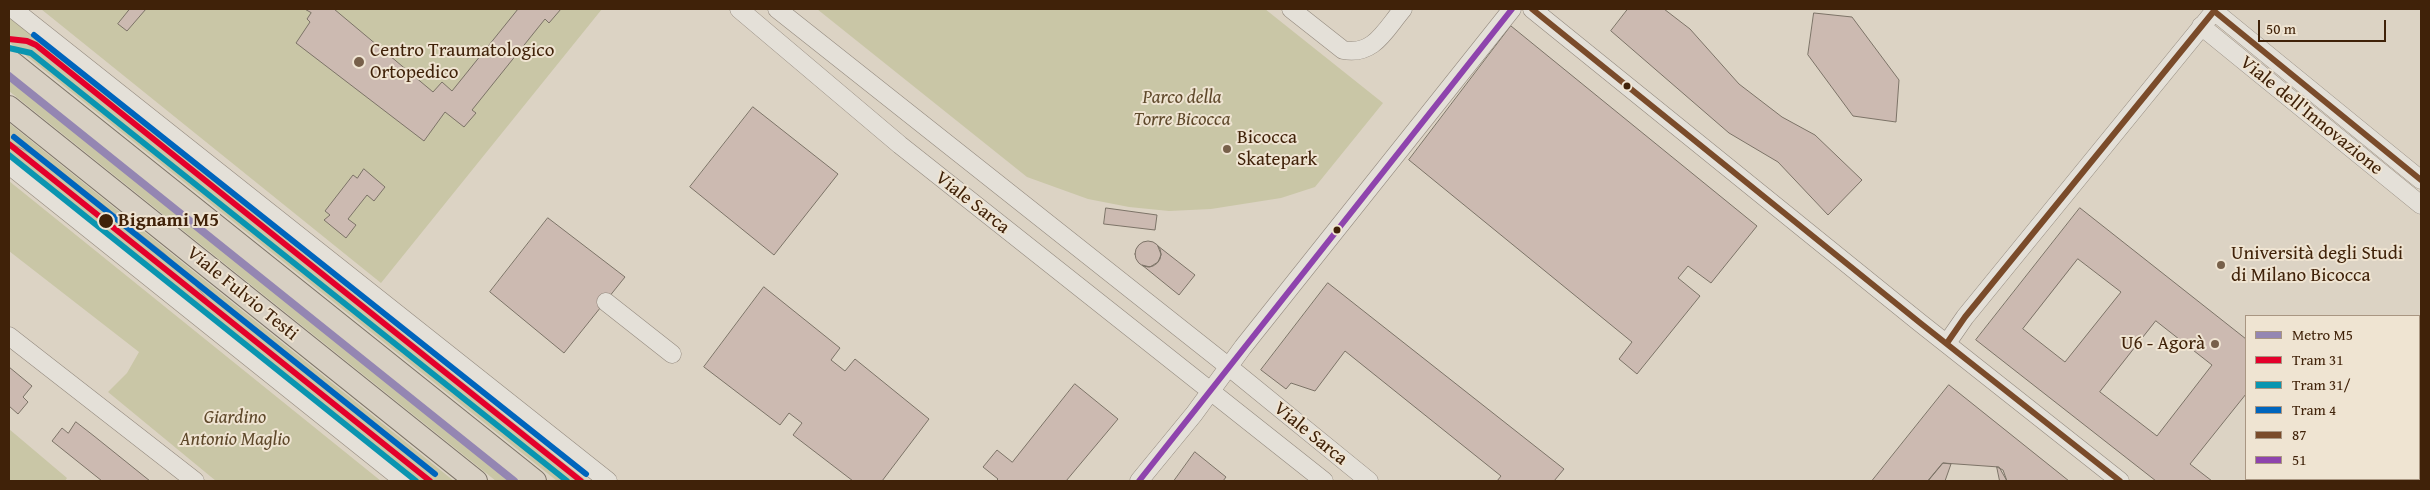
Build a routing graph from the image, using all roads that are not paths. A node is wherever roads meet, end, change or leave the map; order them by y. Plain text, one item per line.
1 (13, 9) edge
2 (739, 9) edge
3 (770, 9) edge
4 (777, 9) edge
5 (1291, 9) edge
6 (1403, 9) edge
7 (1512, 9) edge
8 (1532, 9) edge
9 (2215, 10) edge
10 (760, 25) junction
11 (2201, 26) junction
12 (9, 60) edge
13 (9, 107) edge
14 (9, 165) edge
15 (2421, 180) edge
16 (2421, 205) edge
17 (606, 302) dead end
18 (9, 336) edge
19 (1947, 343) junction
20 (672, 354) dead end
21 (1229, 367) junction
22 (1210, 392) junction
23 (195, 481) edge
24 (404, 481) edge
25 (476, 481) edge
26 (535, 481) edge
27 (608, 481) edge
28 (1139, 481) edge
29 (1324, 481) edge
30 (1369, 481) edge
31 (2120, 481) edge

1 - 27 street
2 - 10 street, Viale Sarca
3 - 10 street
4 - 21 street, Viale Sarca
5 - 6 street
7 - 21 street
8 - 19 street
9 - 11 street
9 - 15 street, Viale dell'Innovazione
10 - 22 street, Viale Sarca
11 - 16 street, Viale dell'Innovazione
11 - 19 street
12 - 26 main road, Viale Fulvio Testi
13 - 25 main road, Viale Fulvio Testi
14 - 24 street
17 - 20 street
18 - 23 street
19 - 31 street
21 - 22 street
21 - 30 street, Viale Sarca
22 - 28 street
22 - 29 street, Viale Sarca

